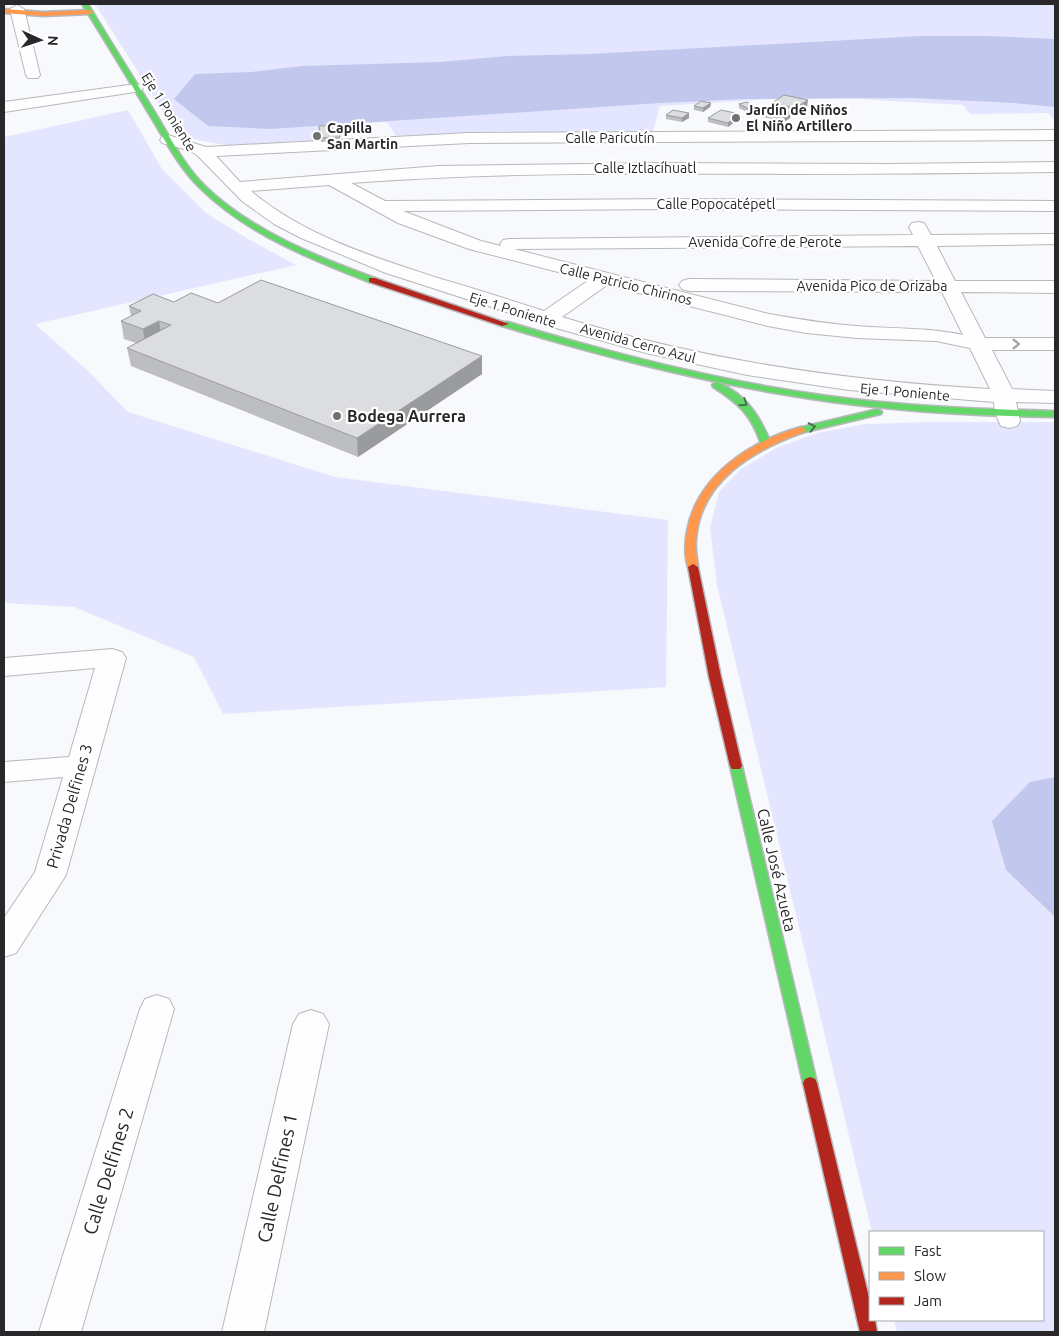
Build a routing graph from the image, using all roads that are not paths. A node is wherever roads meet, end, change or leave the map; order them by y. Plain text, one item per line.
1 (87, 7) edge
2 (10, 11) edge
3 (33, 75) dead end
4 (136, 88) junction
5 (38, 102) junction
6 (4, 106) edge
7 (47, 116) dead end
8 (1055, 135) edge
9 (873, 136) junction
10 (660, 137) junction
11 (168, 140) junction
12 (202, 152) junction
13 (1055, 167) edge
14 (666, 168) junction
15 (889, 169) junction
16 (331, 179) junction
17 (236, 187) junction
18 (673, 204) junction
19 (907, 204) junction
20 (378, 206) junction
21 (1055, 206) edge
22 (1055, 239) edge
23 (925, 240) junction
24 (475, 245) junction
25 (686, 271) junction
26 (603, 279) junction
27 (948, 286) junction
28 (1055, 287) edge
29 (546, 318) junction
30 (1055, 330) edge
31 (973, 336) junction
32 (1055, 344) edge
33 (703, 377) junction
34 (1055, 397) edge
35 (895, 407) junction
36 (1006, 410) junction
37 (1055, 414) edge
38 (766, 444) junction
39 (4, 667) edge
40 (81, 766) junction
41 (4, 772) edge
42 (4, 944) edge
43 (157, 1009) dead end
44 (311, 1024) dead end
45 (60, 1332) edge
46 (243, 1332) edge
47 (869, 1332) edge

1 - 2 main road
1 - 4 main road, Eje 1 Poniente
2 - 3 street
4 - 5 street
4 - 11 main road, Eje 1 Poniente
5 - 6 street
5 - 7 street
8 - 9 street, Calle Paricutín
9 - 10 street, Calle Paricutín
9 - 15 street
10 - 12 street, Calle Paricutín
10 - 14 street
11 - 12 street, Calle Paricutín
11 - 33 main road, Eje 1 Poniente
12 - 17 street, Avenida Cerro Azul
13 - 15 street, Calle Iztlacíhuatl
14 - 15 street, Calle Iztlacíhuatl
14 - 16 street, Calle Iztlacíhuatl
14 - 18 street
15 - 19 street
16 - 17 street, Calle Iztlacíhuatl
16 - 20 street, Calle Patricio Chirinos
17 - 29 street, Avenida Cerro Azul
18 - 19 street, Calle Popocatépetl
18 - 20 street, Calle Popocatépetl
18 - 25 street
19 - 21 street, Calle Popocatépetl
19 - 23 street
20 - 24 street, Calle Patricio Chirinos
22 - 23 street, Avenida Cofre de Perote
23 - 25 street, Avenida Cofre de Perote
23 - 27 street
24 - 25 street, Avenida Cofre de Perote
24 - 26 street, Calle Patricio Chirinos
25 - 26 street, Calle Patricio Chirinos
25 - 27 street, Avenida Pico de Orizaba
25 - 31 street, Calle Patricio Chirinos
26 - 29 street
27 - 28 street, Avenida Pico de Orizaba
27 - 31 street
29 - 36 street, Avenida Cerro Azul
30 - 31 street, Calle Patricio Chirinos
31 -> 32 street, Calle Patricio Chirinos
31 - 36 street
33 - 35 main road, Eje 1 Poniente
33 -> 38 main road
34 - 36 street, Avenida Cerro Azul
35 - 36 main road, Eje 1 Poniente
38 -> 35 main road, Calle José Azueta
36 - 37 main road, Eje 1 Poniente
38 - 47 main road, Calle José Azueta
39 - 40 street, Privada Delfines 3
40 - 41 street
40 - 42 street, Privada Delfines 3
43 - 45 street, Calle Delfines 2
44 - 46 street, Calle Delfines 1

